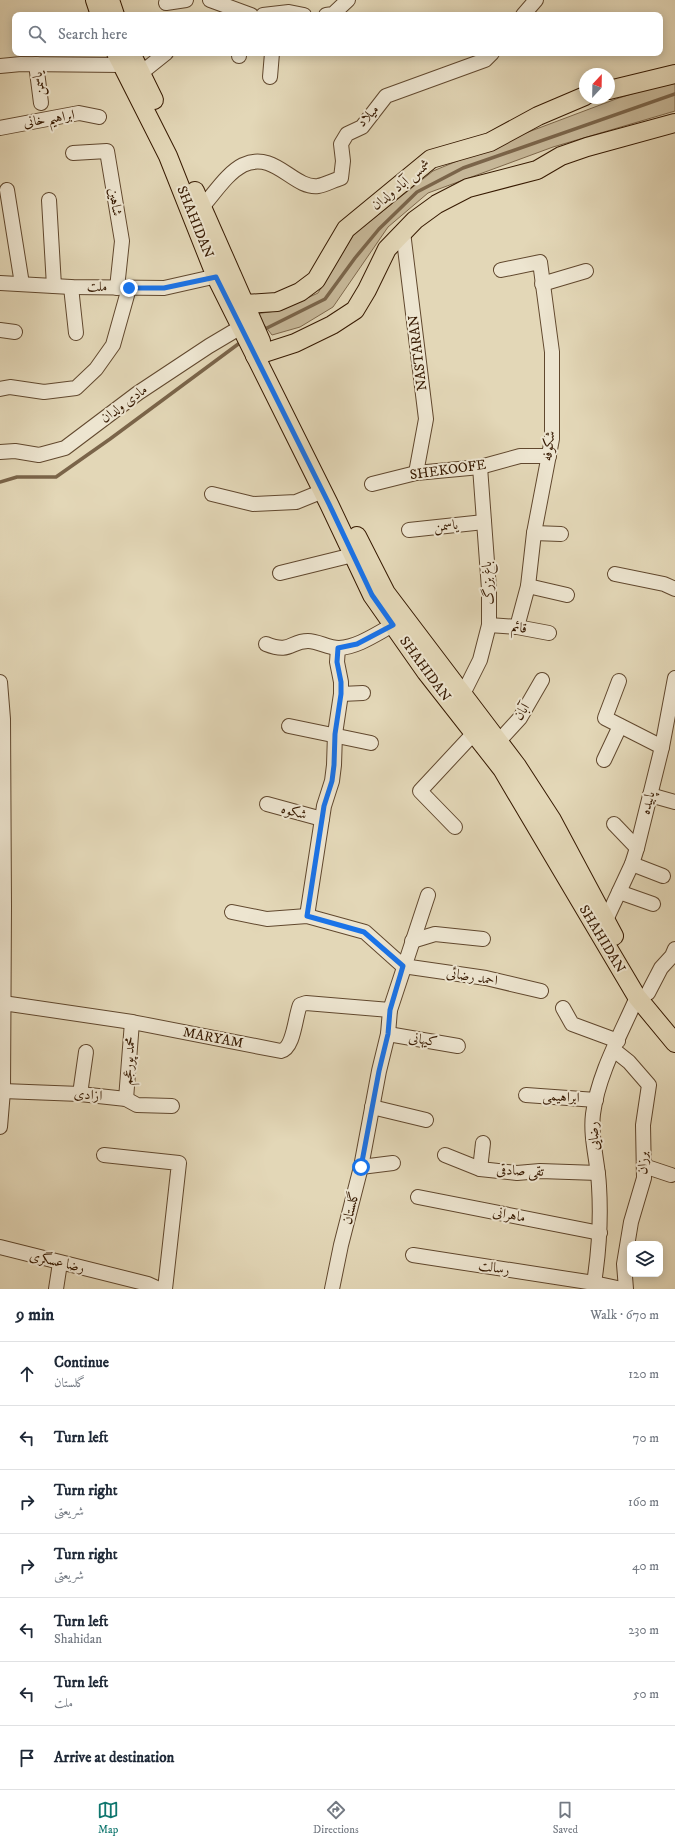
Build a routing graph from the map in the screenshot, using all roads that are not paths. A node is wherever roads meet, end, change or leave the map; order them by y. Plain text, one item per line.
1 (95, 0) edge
2 (110, 0) edge
3 (186, 0) edge
4 (210, 0) edge
5 (348, 0) edge
6 (536, 0) edge
7 (167, 6) edge
8 (245, 9) edge
9 (99, 12) edge
10 (114, 12) edge
11 (335, 12) edge
12 (526, 12) edge
13 (162, 56) edge
14 (272, 56) edge
15 (489, 56) edge
16 (123, 57) edge
17 (36, 64) junction
18 (0, 66) edge
19 (141, 73) junction
20 (675, 74) edge
21 (270, 77) dead end
22 (615, 89) edge
23 (579, 99) edge
24 (41, 103) dead end
25 (99, 117) dead end
26 (675, 123) edge
27 (0, 128) edge
28 (73, 153) dead end
29 (7, 190) dead end
30 (49, 200) dead end
31 (202, 207) junction
32 (403, 232) junction
33 (501, 270) dead end
34 (586, 271) dead end
35 (224, 275) junction
36 (0, 283) edge
37 (22, 284) junction
38 (542, 284) junction
39 (54, 286) junction
40 (71, 287) junction
41 (123, 288) junction
42 (245, 304) junction
43 (241, 327) junction
44 (0, 330) edge
45 (15, 332) dead end
46 (76, 333) dead end
47 (260, 354) junction
48 (0, 388) edge
49 (0, 452) edge
50 (549, 456) junction
51 (480, 467) junction
52 (416, 473) junction
53 (372, 484) dead end
54 (323, 491) junction
55 (212, 494) dead end
56 (484, 522) junction
57 (409, 530) dead end
58 (534, 533) junction
59 (561, 534) dead end
60 (353, 555) junction
61 (280, 573) dead end
62 (615, 574) dead end
63 (528, 586) junction
64 (675, 589) edge
65 (567, 595) dead end
66 (393, 625) junction
67 (489, 625) junction
68 (517, 627) junction
69 (549, 632) dead end
70 (266, 644) dead end
71 (338, 648) junction
72 (542, 680) dead end
73 (675, 680) edge
74 (619, 681) dead end
75 (0, 682) edge
76 (363, 693) dead end
77 (341, 694) junction
78 (463, 694) junction
79 (289, 726) dead end
80 (620, 726) junction
81 (474, 733) junction
82 (335, 734) junction
83 (499, 741) junction
84 (371, 743) dead end
85 (662, 747) junction
86 (604, 760) dead end
87 (650, 795) junction
88 (675, 802) edge
89 (267, 804) dead end
90 (322, 819) junction
91 (614, 824) dead end
92 (455, 827) dead end
93 (637, 848) junction
94 (632, 864) junction
95 (663, 876) dead end
96 (619, 892) junction
97 (428, 895) dead end
98 (653, 904) dead end
99 (232, 912) dead end
100 (307, 916) junction
101 (605, 922) junction
102 (484, 939) dead end
103 (412, 941) junction
104 (675, 949) edge
105 (403, 966) junction
106 (541, 990) dead end
107 (642, 995) junction
108 (3, 1004) junction
109 (563, 1008) dead end
110 (390, 1010) junction
111 (132, 1022) junction
112 (675, 1023) edge
113 (388, 1034) junction
114 (675, 1043) edge
115 (616, 1045) junction
116 (458, 1046) dead end
117 (86, 1052) dead end
118 (3, 1091) junction
119 (80, 1094) junction
120 (526, 1095) dead end
121 (126, 1099) junction
122 (596, 1100) junction
123 (172, 1106) dead end
124 (372, 1107) junction
125 (426, 1120) dead end
126 (0, 1127) edge
127 (483, 1143) dead end
128 (104, 1155) dead end
129 (445, 1155) dead end
130 (393, 1163) dead end
131 (644, 1166) junction
132 (361, 1167) junction
133 (480, 1169) junction
134 (598, 1173) junction
135 (671, 1175) dead end
136 (418, 1197) dead end
137 (600, 1234) junction
138 (0, 1248) edge
139 (413, 1255) dead end
140 (60, 1263) junction
141 (594, 1283) junction
142 (56, 1289) edge
143 (159, 1289) edge
144 (165, 1289) edge
145 (332, 1289) edge
146 (622, 1289) edge
147 (626, 1289) edge

1 - 9 main road
2 - 10 main road
3 - 7 street
4 - 8 street
5 - 11 street
6 - 12 street
13 - 19 street
14 - 21 street
15 - 31 street, میلاد
16 - 17 street
16 - 19 main road, SHAHIDAN
16 - 35 main road, SHAHIDAN
17 - 18 street
17 - 24 street, یاسمن
19 - 31 main road, SHAHIDAN
20 - 22 main road
23 - 42 main road, شمس آباد ولدان
25 - 27 street, ابراهیم خانی
26 - 32 main road
28 - 41 street, شاهین
29 - 37 street
30 - 39 street
31 - 35 main road, SHAHIDAN
32 - 47 main road
32 - 52 street, NASTARAN
33 - 38 street, شکوفه
34 - 38 street
35 - 41 street, ملت
35 - 42 main road, SHAHIDAN
35 - 43 main road, SHAHIDAN
36 - 37 street, ملت
37 - 39 street, ملت
38 - 50 street, شکوفه
39 - 40 street, ملت
40 - 41 street, ملت
40 - 46 street
41 - 48 street
42 - 47 main road, SHAHIDAN
43 - 47 main road, SHAHIDAN
43 - 49 street, مادی ولدان
44 - 45 street
47 - 54 main road, SHAHIDAN
47 - 78 main road, SHAHIDAN
50 - 51 street, SHEKOOFE
50 - 58 street, شکوفه
51 - 52 street, SHEKOOFE
51 - 56 street, باغ بزرگ
52 - 53 street, SHEKOOFE
54 - 55 street
54 - 60 main road, SHAHIDAN
56 - 57 street, یاسمن
56 - 67 street, باغ بزرگ
58 - 59 street
58 - 63 street, شکوفه
60 - 61 street
60 - 66 main road, SHAHIDAN
62 - 64 street
63 - 65 street
63 - 68 street, شکوفه
66 - 71 street
66 - 81 main road, SHAHIDAN
67 - 68 street, قائم
67 - 78 street, باغ بزرگ
68 - 69 street, قائم
70 - 71 street
71 - 77 street
72 - 83 street, آبان
73 - 85 street, پابیده
74 - 80 street
75 - 108 street
76 - 77 street
77 - 82 street
78 - 83 main road, SHAHIDAN
79 - 82 street
80 - 85 street
80 - 86 street
81 - 92 street
81 - 107 main road, SHAHIDAN
82 - 84 street
82 - 90 street
83 - 101 main road, SHAHIDAN
85 - 87 street, پابیده
87 - 88 street
87 - 93 street, پابیده
89 - 90 street, شکوه
90 - 100 street
91 - 93 street
93 - 94 street, پابیده
94 - 95 street
94 - 96 street, پابیده
96 - 98 street
96 - 101 street, پابیده
97 - 103 street, گلستان
99 - 100 street
100 - 105 street
101 - 107 main road, SHAHIDAN
102 - 103 street
103 - 105 street, گلستان
104 - 107 street, رضایی
105 - 106 street, احمد رضائی
105 - 110 street, گلستان
107 - 112 main road, SHAHIDAN
107 - 114 main road, SHAHIDAN
107 - 115 street, رضایی
108 - 111 street, MARYAM
108 - 118 street
109 - 115 street
110 - 111 street, MARYAM
110 - 113 street, گلستان
111 - 121 street, محمد پورعجم
113 - 116 street, کیهانی
113 - 124 street, گلستان
115 - 122 street, رضایی
115 - 131 street, برزان
117 - 119 street
118 - 119 street, ازادی
118 - 126 street
119 - 121 street, ازادی
120 - 122 street, ابراهیمی
121 - 123 street, ازادی
122 - 134 street, رضایی
124 - 125 street
124 - 132 street, گلستان
127 - 133 street
128 - 144 street
129 - 133 street, تقی صادقی
130 - 132 street
131 - 135 street
131 - 147 street, برزان
132 - 145 street, گلستان
133 - 134 street, تقی صادقی
134 - 137 street, رضایی
136 - 137 street, ماهرانی
137 - 141 street, رضایی
138 - 140 street, رضا عسگری
139 - 141 street, رسالت
140 - 142 street
140 - 143 street, رضا عسگری
141 - 146 street, رسالت

